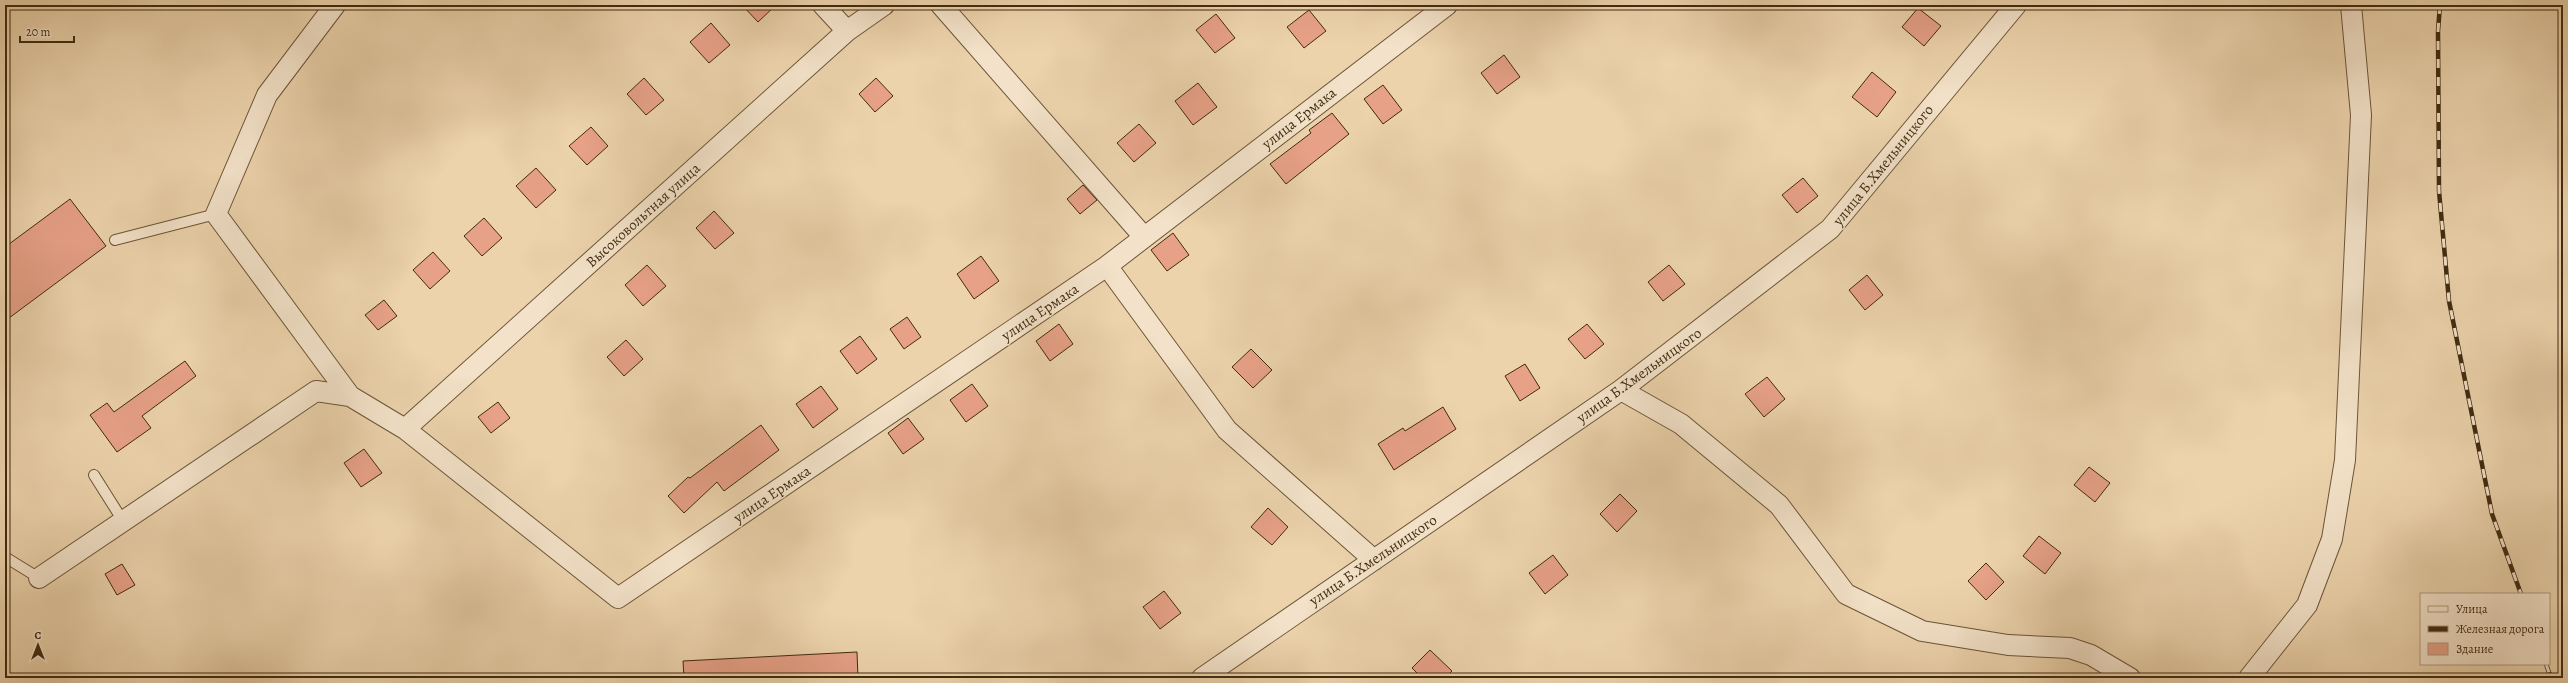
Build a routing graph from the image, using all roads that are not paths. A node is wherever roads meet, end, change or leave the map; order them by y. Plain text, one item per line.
1 (335, 5) edge
2 (823, 5) edge
3 (884, 5) edge
4 (941, 5) edge
5 (1447, 5) edge
6 (2016, 5) edge
7 (2351, 5) edge
8 (848, 31) junction
9 (216, 214) junction
10 (1144, 237) junction
11 (115, 240) dead end
12 (1107, 266) junction
13 (1621, 390) junction
14 (350, 396) junction
15 (405, 429) junction
16 (94, 475) dead end
17 (123, 521) junction
18 (5, 557) edge
19 (1374, 560) junction
20 (39, 578) joint
21 (1202, 678) edge
22 (2130, 678) edge
23 (2249, 678) edge

1 - 9 street
2 - 8 street
3 - 8 street, Высоковольтная улица
4 - 10 street
5 - 10 street, улица Ермака
6 - 13 street, улица Б.Хмельницкого
7 - 23 street
8 - 15 street, Высоковольтная улица
9 - 11 lane
9 - 14 street
10 - 12 street, улица Ермака
12 - 15 street, улица Ермака
12 - 19 street
13 - 19 street, улица Б.Хмельницкого
13 - 22 street
14 - 15 street
14 - 17 street
16 - 17 lane
17 - 20 street
18 - 20 lane
19 - 21 street, улица Б.Хмельницкого

